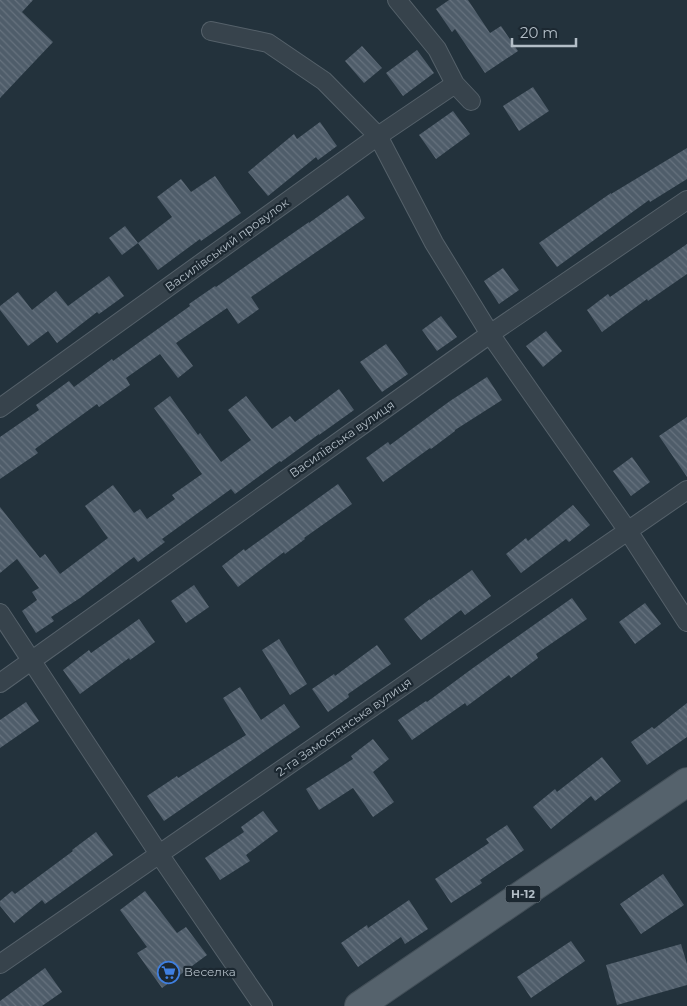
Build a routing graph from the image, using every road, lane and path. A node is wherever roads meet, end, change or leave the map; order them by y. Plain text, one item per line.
1 (398, 0) edge
2 (211, 31) dead end
3 (455, 84) junction
4 (471, 101) dead end
5 (378, 136) junction
6 (687, 200) edge
7 (490, 334) junction
8 (0, 408) edge
9 (687, 490) edge
10 (628, 531) junction
11 (0, 613) edge
12 (687, 622) edge
13 (31, 661) junction
14 (0, 683) edge
15 (687, 782) edge
16 (159, 854) junction
17 (0, 964) edge
18 (263, 1006) edge
19 (359, 1006) edge

1 - 3 street
2 - 5 street
3 - 4 street
3 - 5 street, Василівський провулок
5 - 7 street
5 - 8 street, Василівський провулок
6 - 7 street, Василівська вулиця
7 - 10 street
7 - 13 street, Василівська вулиця
9 - 10 street, 2-га Замостянська вулиця
10 - 12 street
10 - 16 street, 2-га Замостянська вулиця
11 - 13 street
13 - 14 street, Василівська вулиця
13 - 16 street
15 - 19 main road, Н-12
16 - 17 street, 2-га Замостянська вулиця
16 - 18 street

